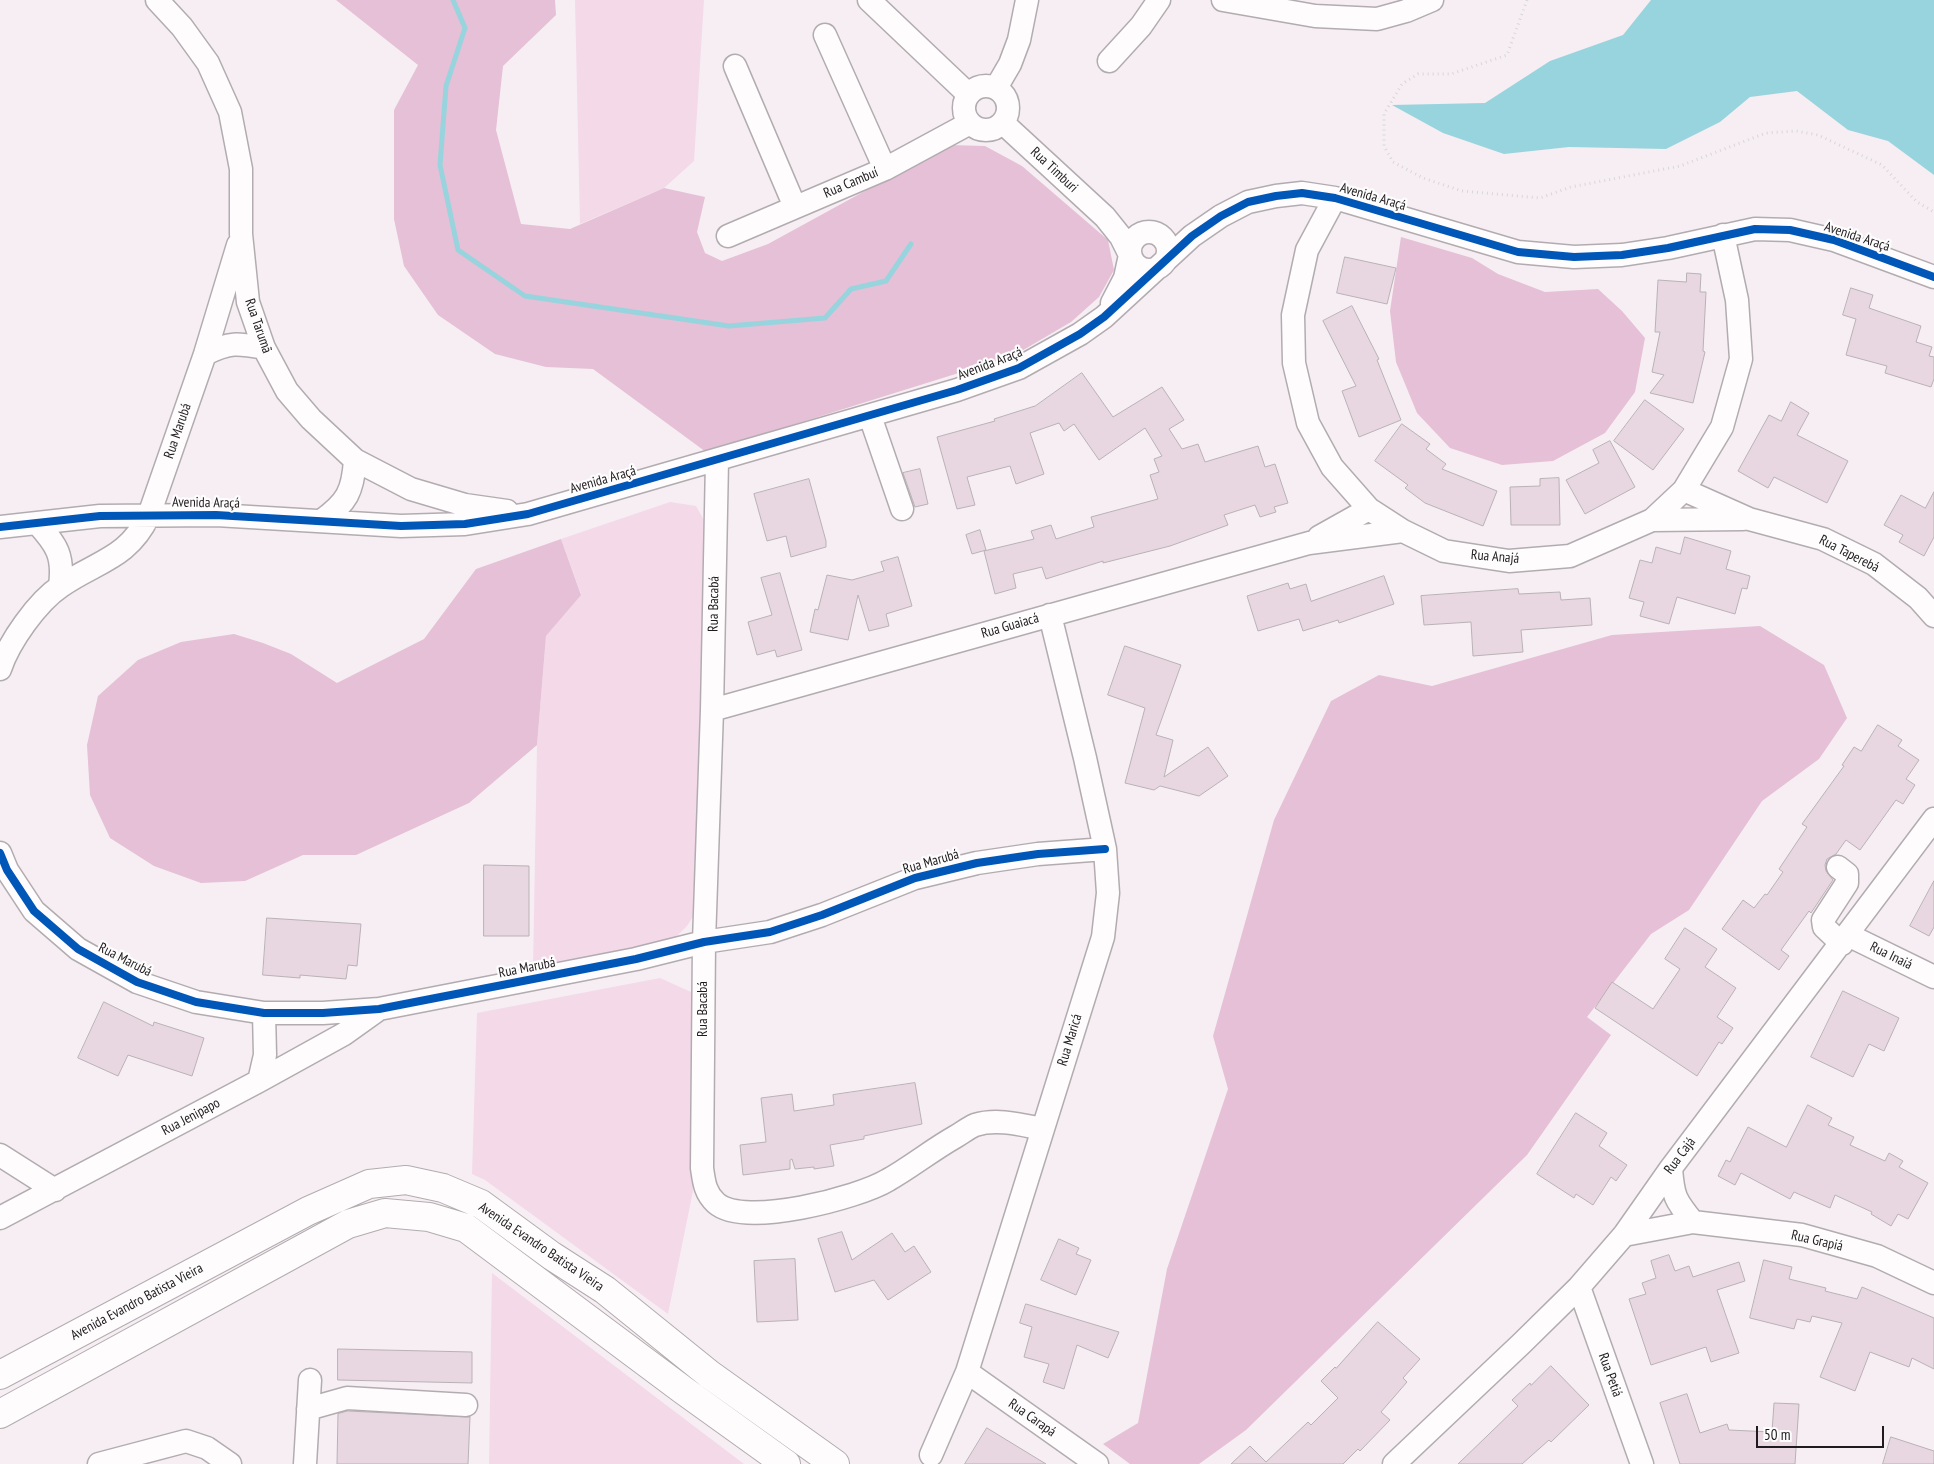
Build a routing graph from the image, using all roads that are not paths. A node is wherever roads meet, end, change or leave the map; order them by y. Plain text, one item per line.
1 (157, 0) edge
2 (869, 0) edge
3 (1027, 0) edge
4 (1159, 0) edge
5 (1222, 0) edge
6 (1432, 0) edge
7 (825, 35) dead end
8 (1108, 60) dead end
9 (735, 66) dead end
10 (996, 88) junction
11 (968, 94) junction
12 (970, 123) junction
13 (1003, 123) junction
14 (885, 169) junction
15 (1335, 198) junction
16 (795, 207) junction
17 (1220, 216) junction
18 (1105, 217) junction
19 (1153, 232) junction
20 (241, 234) junction
21 (1722, 235) junction
22 (728, 236) dead end
23 (1130, 255) junction
24 (1161, 266) junction
25 (1934, 277) edge
26 (1104, 317) junction
27 (264, 348) junction
28 (204, 354) junction
29 (870, 416) junction
30 (355, 460) junction
31 (717, 460) junction
32 (1684, 490) junction
33 (902, 509) dead end
34 (1368, 509) junction
35 (528, 514) junction
36 (149, 515) junction
37 (1749, 519) junction
38 (1652, 520) junction
39 (321, 521) junction
40 (37, 523) junction
41 (0, 527) edge
42 (1402, 531) junction
43 (1309, 543) junction
44 (60, 586) junction
45 (1050, 614) junction
46 (1934, 616) edge
47 (0, 669) edge
48 (712, 710) junction
49 (1934, 819) edge
50 (1105, 849) junction
51 (0, 853) edge
52 (1838, 867) dead end
53 (1849, 934) junction
54 (704, 942) junction
55 (1934, 977) edge
56 (379, 1009) junction
57 (264, 1013) junction
58 (259, 1081) junction
59 (1043, 1129) junction
60 (0, 1155) edge
61 (1671, 1168) junction
62 (55, 1190) junction
63 (0, 1218) edge
64 (1693, 1222) junction
65 (1624, 1235) junction
66 (1934, 1283) edge
67 (1579, 1287) junction
68 (610, 1294) junction
69 (590, 1321) junction
70 (967, 1372) junction
71 (0, 1375) edge
72 (310, 1380) dead end
73 (466, 1405) dead end
74 (308, 1409) junction
75 (0, 1414) edge
76 (932, 1455) dead end
77 (99, 1464) edge
78 (230, 1464) edge
79 (305, 1464) edge
80 (786, 1464) edge
81 (835, 1464) edge
82 (1097, 1464) edge
83 (1394, 1464) edge
84 (1642, 1464) edge

1 - 20 street, Rua Tarumã
2 - 11 street
3 - 10 street
4 - 8 street
5 - 6 street
7 - 14 street
9 - 16 street
10 - 11 street
10 - 13 street
11 - 12 street
12 - 13 street
12 - 14 street, Rua Cambuí
13 - 18 street, Rua Timburi
14 - 16 street, Rua Cambuí
15 - 17 street, Avenida Araçá
15 - 21 street, Avenida Araçá
15 - 34 street, Rua Anajá
16 - 22 street, Rua Cambuí
17 - 19 street, Rua Timburi
17 - 24 street, Avenida Araçá
18 - 19 street, Rua Timburi
18 - 23 street, Rua Timburi
19 - 23 street
19 - 24 street
20 - 27 street, Rua Tarumã
20 - 28 street, Rua Marubá
21 - 25 street, Avenida Araçá
21 - 32 street, Rua Anajá
23 - 24 street
23 - 26 street
24 - 26 street, Avenida Araçá
26 - 29 street, Avenida Araçá
27 - 28 street
27 - 30 street, Rua Tarumã
28 - 36 street, Rua Marubá
29 - 31 street, Avenida Araçá
29 - 33 street
30 - 35 street, Rua Tarumã
30 - 39 street
31 - 35 street, Avenida Araçá
31 - 48 street, Rua Bacabá
32 - 37 street, Rua Taperebá
32 - 38 street, Rua Anajá
34 - 42 street, Rua Anajá
34 - 43 street, Rua Guaiacá
35 - 39 street, Avenida Araçá
36 - 39 street, Avenida Araçá
36 - 40 street, Avenida Araçá
36 - 44 street, Rua Marubá
37 - 38 street, Rua Taperebá
37 - 46 street, Rua Taperebá
38 - 42 street, Rua Anajá
40 - 41 street, Avenida Araçá
40 - 44 street
42 - 43 street, Rua Guaiacá
43 - 45 street, Rua Guaiacá
44 - 47 street, Rua Marubá
45 - 48 street, Rua Guaiacá
45 - 50 street, Rua Maricá
48 - 54 street, Rua Bacabá
49 - 53 street, Rua Cajá
50 - 54 street, Rua Marubá
50 - 59 street, Rua Maricá
51 - 57 street, Rua Marubá
52 - 53 street, Rua Inaiá
53 - 55 street, Rua Inaiá
53 - 61 street, Rua Cajá
54 - 56 street, Rua Marubá
54 - 59 street, Rua Bacabá
56 - 57 street, Rua Marubá
56 - 58 street, Rua Jenipapo
57 - 58 street
58 - 62 street, Rua Jenipapo
59 - 70 street, Rua Maricá
60 - 62 street
61 - 64 street
61 - 65 street, Rua Cajá
62 - 63 street, Rua Jenipapo
64 - 65 street, Rua Grapiá
64 - 66 street, Rua Grapiá
65 - 67 street, Rua Cajá
67 - 83 street, Rua Cajá
67 - 84 street, Rua Petiá
68 - 69 main road
68 - 71 main road, Avenida Evandro Batista Vieira
68 - 81 main road, Avenida Evandro Batista Vieira
69 - 75 main road, Avenida Evandro Batista Vieira
69 - 80 main road, Avenida Evandro Batista Vieira
70 - 76 street, Rua Maricá
70 - 82 street, Rua Carapá
72 - 74 street
73 - 74 street
74 - 79 street
77 - 78 street

